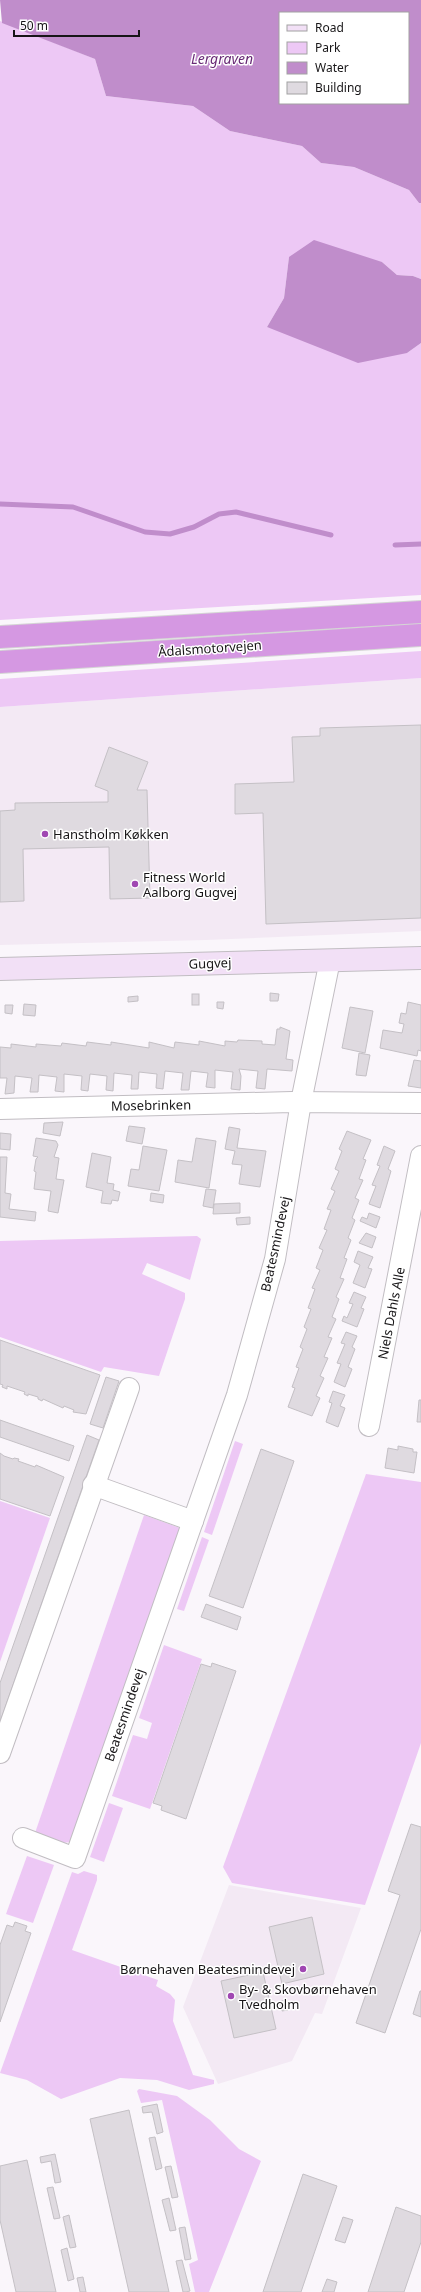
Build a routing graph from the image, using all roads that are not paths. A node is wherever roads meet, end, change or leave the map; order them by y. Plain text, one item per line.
1 (421, 612) edge
2 (421, 635) edge
3 (0, 638) edge
4 (0, 662) edge
5 (421, 958) edge
6 (330, 960) junction
7 (0, 969) edge
8 (302, 1102) junction
9 (421, 1103) edge
10 (0, 1109) edge
11 (421, 1156) edge
12 (417, 1200) edge
13 (129, 1388) dead end
14 (369, 1426) dead end
15 (93, 1485) junction
16 (193, 1521) junction
17 (0, 1753) edge
18 (22, 1838) dead end

1 - 3 highway, Ådalsmotorvejen
2 - 4 highway, Ådalsmotorvejen
5 - 6 street, Gugvej
6 - 7 street, Gugvej
6 - 8 street, Beatesmindevej
8 - 9 street
8 - 10 street, Mosebrinken
8 - 16 street, Beatesmindevej
11 - 12 street, Niels Dahls Alle
12 - 14 street, Niels Dahls Alle
13 - 15 street
15 - 16 street
15 - 17 street
16 - 18 street, Beatesmindevej

